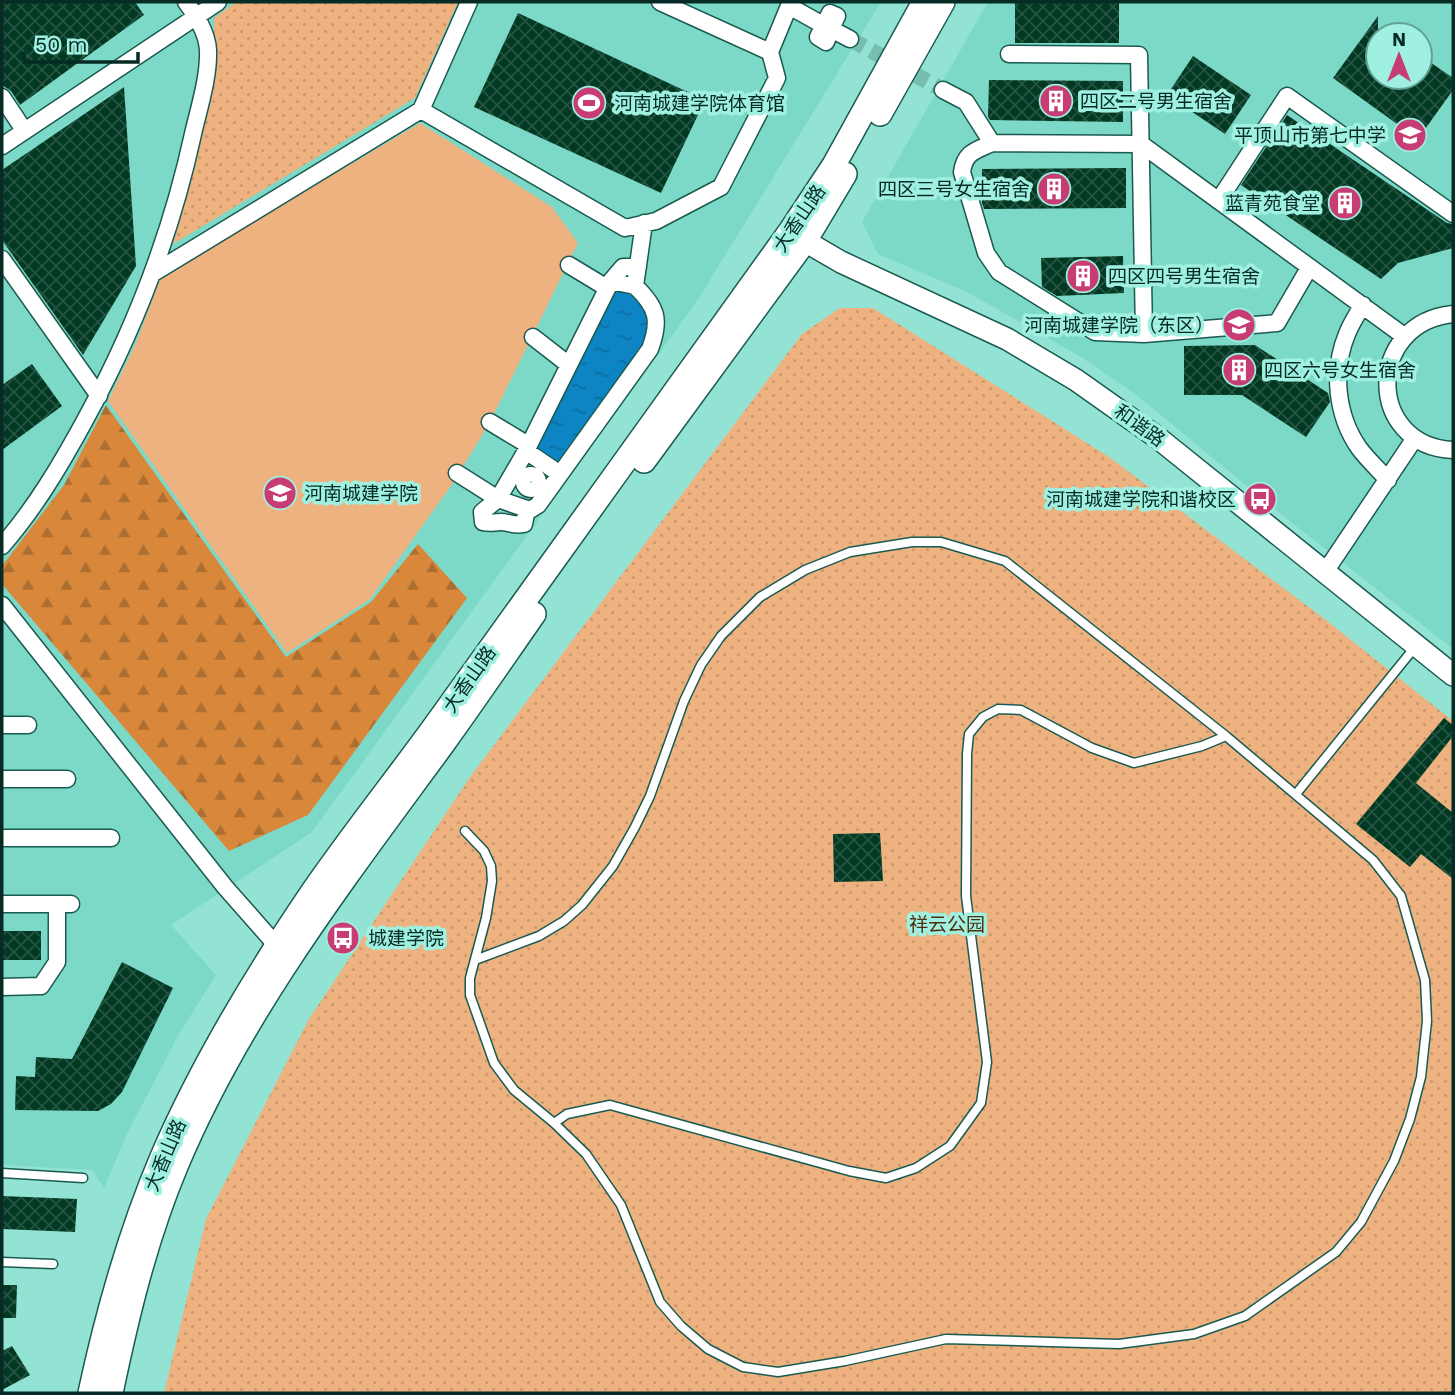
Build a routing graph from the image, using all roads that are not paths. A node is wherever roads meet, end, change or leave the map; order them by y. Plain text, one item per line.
1 (186, 2) edge
2 (218, 2) edge
3 (470, 2) edge
4 (660, 2) edge
5 (924, 2) edge
6 (943, 2) edge
7 (788, 3) edge
8 (197, 17) junction
9 (850, 39) tunnel mouth
10 (770, 52) junction
11 (1009, 54) dead end
12 (943, 90) tunnel mouth
13 (2, 97) edge
14 (421, 110) junction
15 (24, 130) junction
16 (992, 143) junction
17 (1141, 144) junction
18 (2, 146) edge
19 (1219, 200) junction
20 (1453, 214) edge
21 (644, 223) junction
22 (798, 236) junction
23 (2, 259) edge
24 (569, 265) dead end
25 (638, 267) junction
26 (1309, 268) junction
27 (152, 274) junction
28 (609, 285) junction
29 (635, 286) junction
30 (1363, 305) junction
31 (1453, 314) edge
32 (1144, 334) junction
33 (1404, 336) junction
34 (533, 337) dead end
35 (569, 365) junction
36 (99, 396) junction
37 (490, 422) dead end
38 (1415, 438) junction
39 (527, 448) junction
40 (1453, 450) edge
41 (457, 472) dead end
42 (560, 474) junction
43 (532, 480) junction
44 (1388, 480) junction
45 (498, 499) junction
46 (522, 508) junction
47 (2, 546) edge
48 (1325, 572) junction
49 (2, 606) edge
50 (1417, 645) junction
51 (1453, 675) edge
52 (2, 725) edge
53 (28, 725) dead end
54 (1226, 736) junction
55 (2, 779) edge
56 (67, 779) dead end
57 (1296, 794) junction
58 (465, 831) dead end
59 (2, 838) edge
60 (111, 838) dead end
61 (2, 904) edge
62 (284, 950) junction
63 (475, 960) junction
64 (2, 987) edge
65 (554, 1123) junction
66 (2, 1173) edge
67 (83, 1178) dead end
68 (2, 1262) edge
69 (53, 1264) dead end
70 (90, 1393) edge
71 (111, 1393) edge

1 - 8 street
2 - 8 street
3 - 14 street
4 - 10 street
5 - 22 main road, 大香山路
6 - 22 main road, 大香山路
7 - 9 street
7 - 10 street
8 - 15 street
8 - 27 street
10 - 21 street
11 - 17 street
12 - 16 street
13 - 15 street
14 - 21 street
14 - 27 street
15 - 18 street
16 - 17 street
16 - 32 street
17 - 19 street
17 - 32 street
19 - 20 street
19 - 26 street
21 - 25 street
22 - 48 street, 和谐路
22 - 62 main road, 大香山路
23 - 36 street
24 - 28 street
25 - 28 street
25 - 29 street
26 - 30 street
26 - 32 street
27 - 36 street
28 - 29 street
28 - 35 street
29 - 42 street
30 - 33 street
30 - 44 street
31 - 33 street
33 - 38 street
34 - 35 street
35 - 39 street
36 - 47 street
37 - 39 street
38 - 40 street
38 - 44 street
39 - 43 street
39 - 43 street
41 - 45 street
42 - 43 street
42 - 43 street
43 - 45 street
43 - 46 street
44 - 48 street
45 - 46 street
45 - 46 street
48 - 50 street, 和谐路
49 - 62 street
50 - 51 street, 和谐路
50 - 57 lane
52 - 53 street
54 - 57 lane
54 - 63 lane
54 - 65 lane
55 - 56 street
57 - 65 lane
58 - 63 lane
59 - 60 street
61 - 64 street
62 - 70 main road, 大香山路
62 - 71 main road, 大香山路
63 - 65 lane
66 - 67 lane
68 - 69 lane

